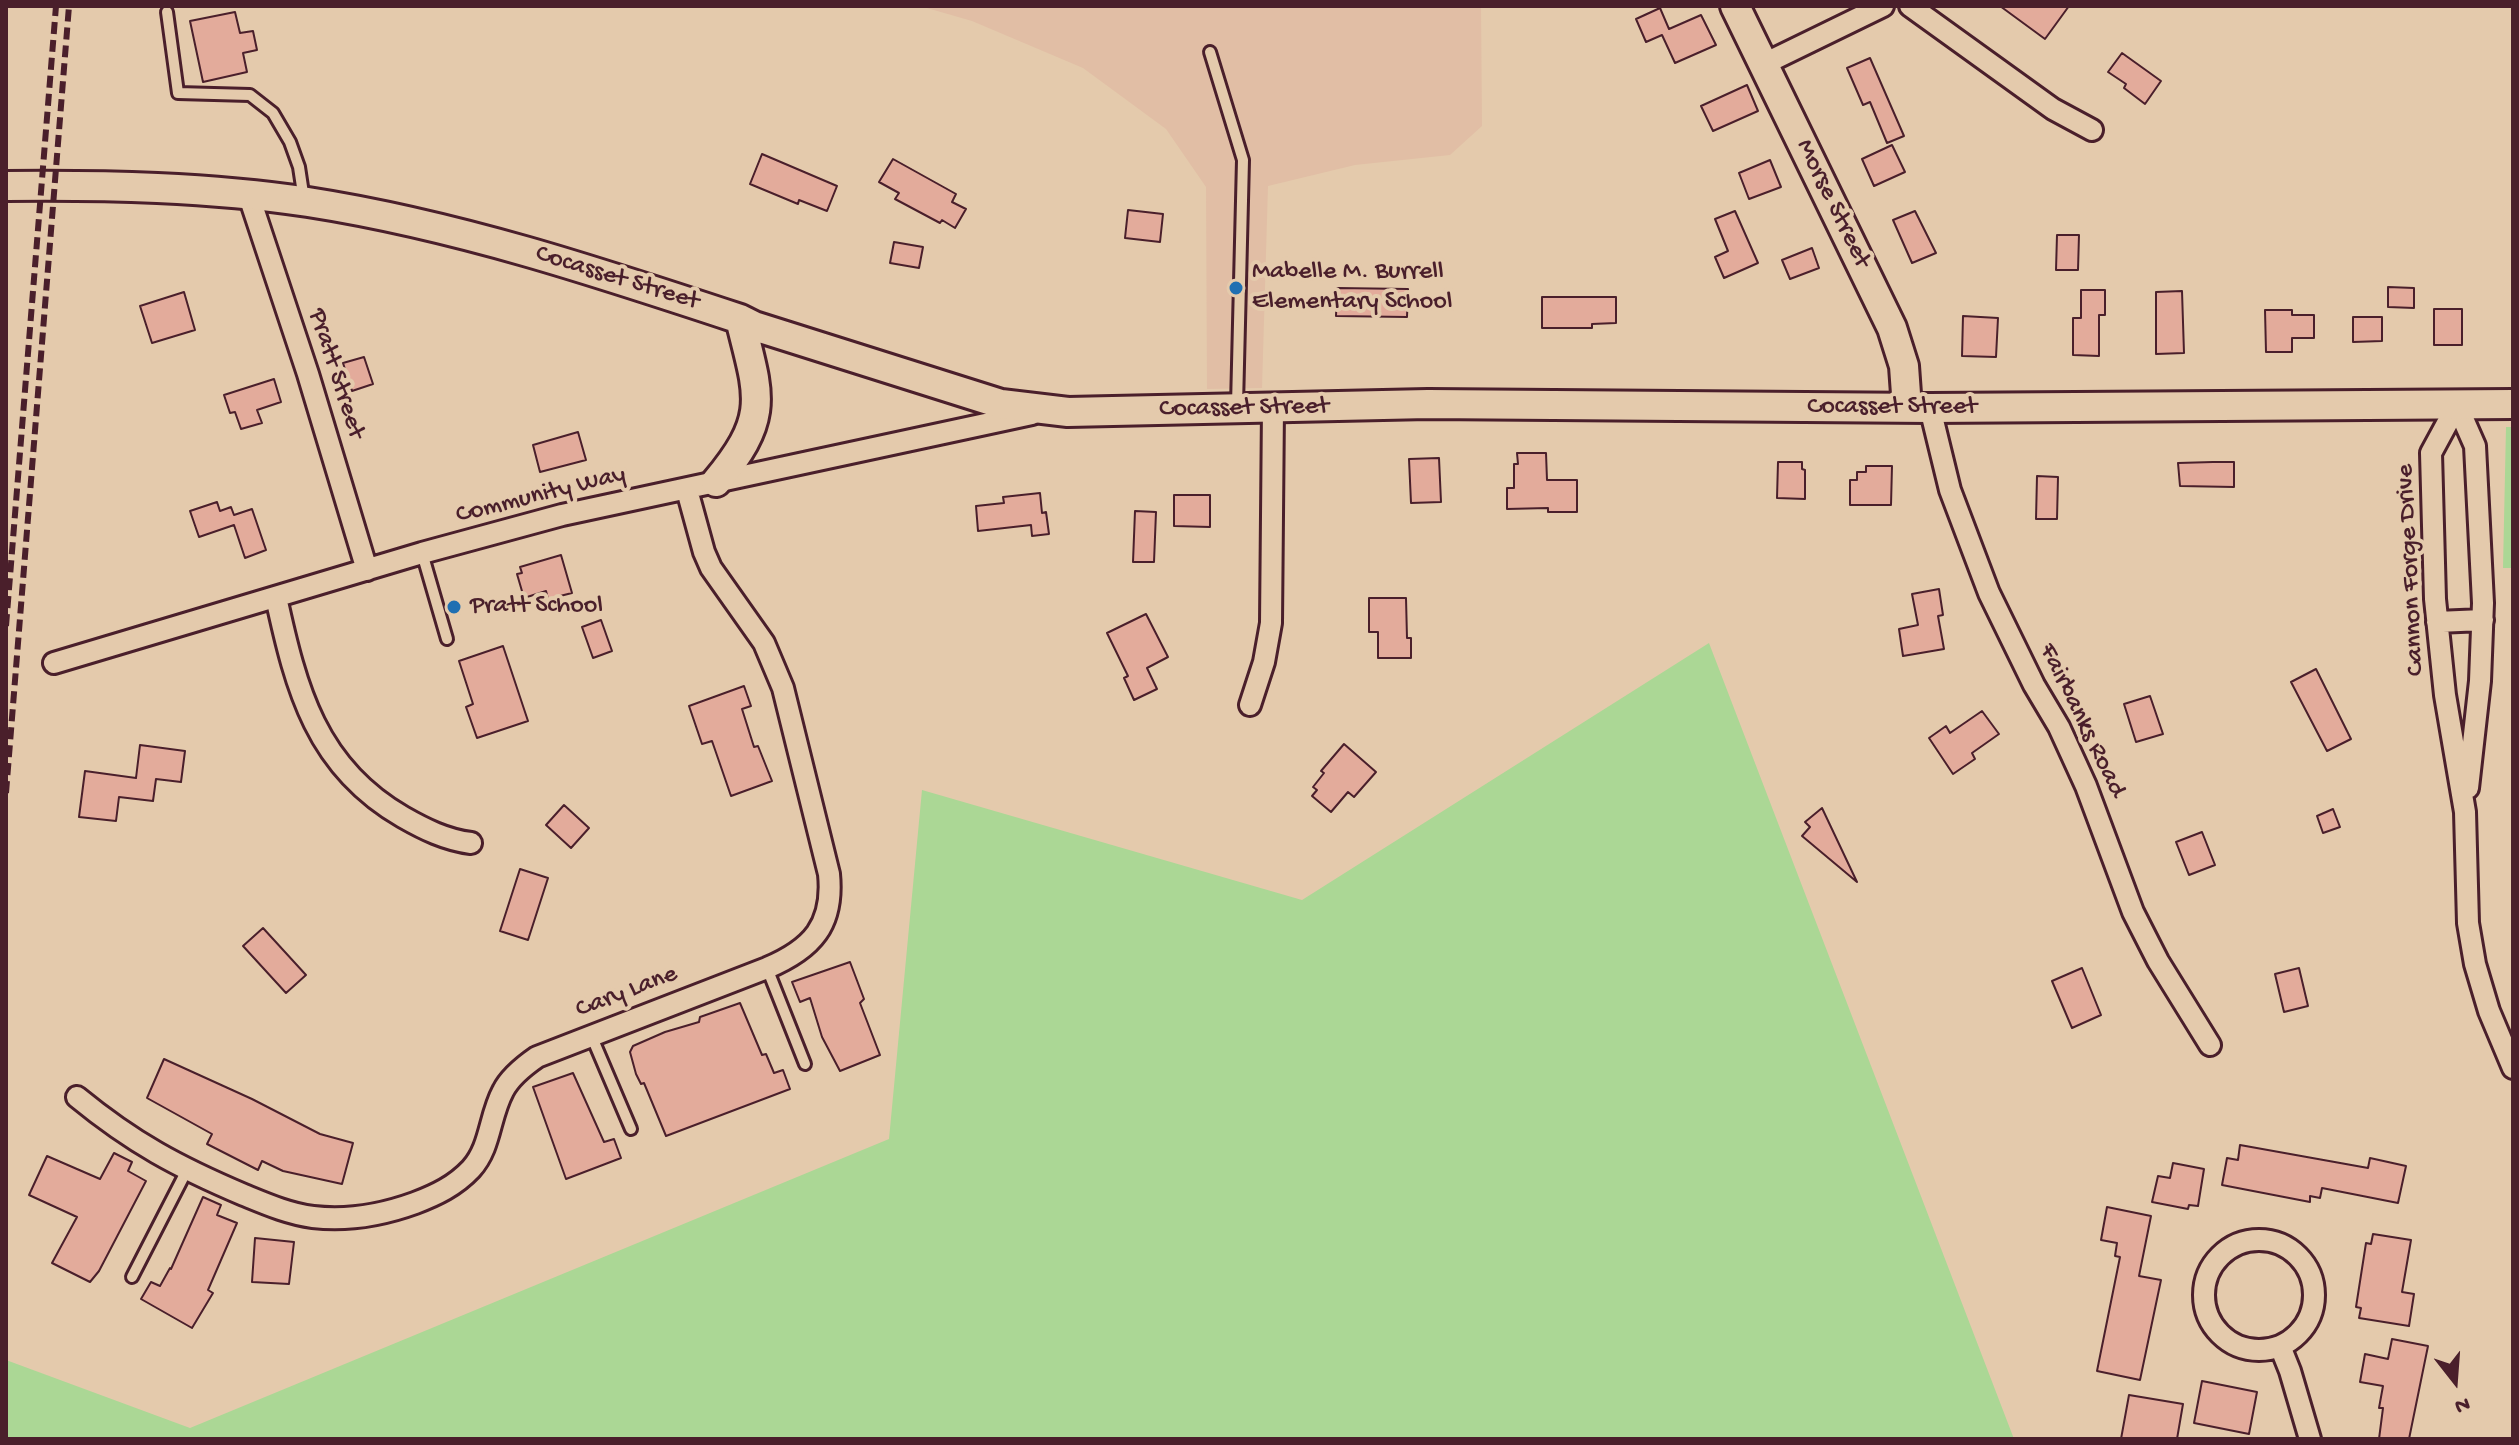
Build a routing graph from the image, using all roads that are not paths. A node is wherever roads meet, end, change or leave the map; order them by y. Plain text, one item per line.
1 (1735, 6) edge
2 (1883, 6) edge
3 (1910, 6) edge
4 (167, 12) dead end
5 (1210, 52) dead end
6 (1764, 64) junction
7 (2092, 130) dead end
8 (6, 186) edge
9 (249, 196) junction
10 (305, 202) junction
11 (740, 319) junction
12 (2513, 404) edge
13 (2457, 405) junction
14 (1273, 408) junction
15 (1919, 408) junction
16 (1237, 409) junction
17 (1047, 410) junction
18 (716, 482) junction
19 (687, 490) junction
20 (422, 553) junction
21 (367, 570) junction
22 (276, 597) junction
23 (2483, 620) junction
24 (2437, 622) junction
25 (447, 639) dead end
26 (54, 663) dead end
27 (1250, 705) dead end
28 (2465, 812) junction
29 (471, 843) dead end
30 (767, 968) junction
31 (590, 1035) junction
32 (2210, 1045) dead end
33 (805, 1064) dead end
34 (2513, 1068) edge
35 (77, 1097) dead end
36 (631, 1129) dead end
37 (187, 1170) junction
38 (132, 1277) dead end
39 (2280, 1346) junction
40 (2310, 1439) edge

1 - 6 main road, Morse Street
2 - 6 street
3 - 7 street
4 - 10 lane
5 - 16 lane
6 - 15 main road, Morse Street
8 - 9 main road, Cocasset Street
9 - 10 main road, Cocasset Street
9 - 21 street, Pratt Street
10 - 11 main road, Cocasset Street
11 - 17 main road, Cocasset Street
11 - 18 main road
12 - 13 main road, Cocasset Street
13 - 15 main road, Cocasset Street
13 - 23 street, Cannon Forge Drive
13 - 24 street, Cannon Forge Drive
14 - 15 main road, Cocasset Street
14 - 16 main road, Cocasset Street
14 - 27 street
15 - 32 street, Fairbanks Road
16 - 17 main road, Cocasset Street
17 - 18 street, Community Way
18 - 19 street, Community Way
19 - 20 street, Community Way
19 - 30 street, Cary Lane
20 - 21 street, Community Way
20 - 25 lane
21 - 22 street, Community Way
22 - 26 street, Community Way
22 - 29 street
23 - 24 street
23 - 28 street, Cannon Forge Drive
24 - 28 street, Cannon Forge Drive
28 - 34 street, Cannon Forge Drive
30 - 31 street, Cary Lane
30 - 33 lane
31 - 36 lane
31 - 37 street, Cary Lane
35 - 37 street, Cary Lane
37 - 38 lane
39 - 39 street
39 - 40 street

